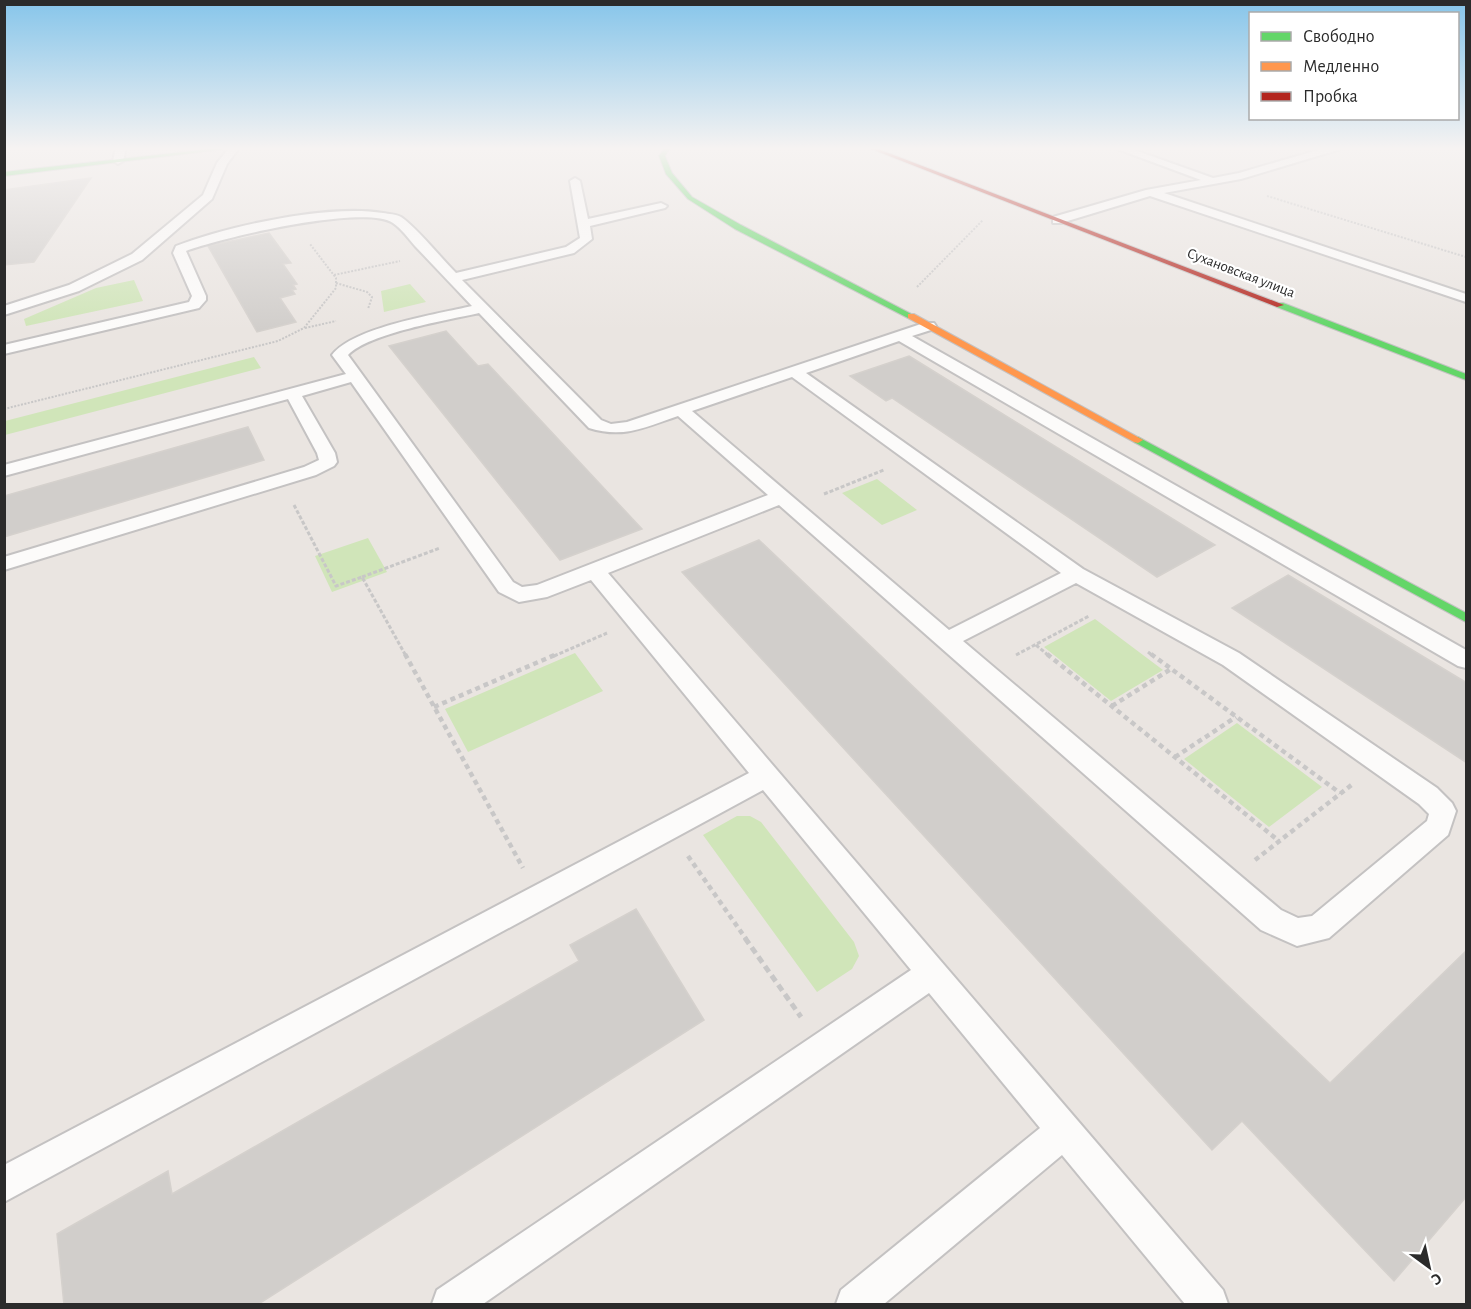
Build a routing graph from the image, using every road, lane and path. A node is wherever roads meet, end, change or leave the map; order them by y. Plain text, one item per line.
1 (195, 208) edge
2 (580, 208) edge
3 (652, 208) edge
4 (707, 208) edge
5 (995, 208) edge
6 (1027, 208) edge
7 (1097, 208) edge
8 (1198, 208) edge
9 (1304, 208) edge
10 (1057, 220) junction
11 (292, 223) junction
12 (583, 224) junction
13 (1467, 257) edge
14 (403, 260) dead end
15 (334, 275) junction
16 (452, 278) junction
17 (336, 283) junction
18 (1467, 298) edge
19 (482, 308) junction
20 (896, 308) junction
21 (4, 311) edge
22 (369, 312) dead end
23 (929, 326) junction
24 (901, 336) junction
25 (4, 350) edge
26 (795, 372) junction
27 (356, 376) junction
28 (1467, 377) edge
29 (292, 393) junction
30 (4, 409) edge
31 (681, 410) junction
32 (915, 458) junction
33 (4, 471) edge
34 (282, 480) junction
35 (787, 502) junction
36 (470, 537) junction
37 (4, 564) edge
38 (595, 571) junction
39 (1076, 574) junction
40 (362, 577) junction
41 (1121, 598) junction
42 (1467, 618) edge
43 (636, 620) junction
44 (947, 640) junction
45 (1036, 645) junction
46 (1143, 648) dead end
47 (1467, 660) edge
48 (1171, 669) junction
49 (984, 672) junction
50 (1112, 706) junction
51 (434, 707) junction
52 (1236, 717) junction
53 (1175, 757) junction
54 (1381, 763) junction
55 (766, 776) junction
56 (1340, 793) junction
57 (669, 828) junction
58 (1279, 841) junction
59 (1227, 881) junction
60 (539, 898) junction
61 (932, 973) junction
62 (822, 1048) junction
63 (1064, 1131) junction
64 (4, 1184) edge
65 (451, 1305) edge
66 (855, 1305) edge
67 (1209, 1305) edge

1 - 21 lane
2 - 12 lane
3 - 12 lane
4 - 20 street
5 - 20 path
6 - 10 street, Сухановская улица
7 - 10 lane
8 - 18 lane
9 - 13 path
10 - 28 street, Сухановская улица
11 - 15 path
11 - 16 lane
11 - 25 lane
12 - 16 lane
14 - 15 path
15 - 17 path
16 - 19 lane
17 - 22 path
17 - 30 path
19 - 27 lane
19 - 31 lane
20 - 23 street
23 - 24 lane
23 - 42 street
24 - 26 lane
24 - 47 lane
26 - 31 lane
26 - 32 lane
27 - 29 lane
27 - 36 lane
29 - 33 lane
29 - 34 lane
31 - 35 lane
32 - 35 path
32 - 39 lane
34 - 37 lane
34 - 40 path
35 - 38 lane
35 - 44 lane
36 - 38 lane
36 - 40 path
38 - 43 lane
39 - 41 lane
39 - 44 lane
40 - 51 path
41 - 45 path
41 - 54 lane
43 - 51 path
43 - 55 lane
44 - 49 lane
45 - 49 path
45 - 50 path
46 - 48 path
48 - 50 path
48 - 52 path
49 - 59 lane
50 - 53 path
51 - 60 path
52 - 53 path
52 - 56 path
53 - 58 path
54 - 56 path
54 - 59 lane
55 - 57 lane
55 - 61 lane
56 - 58 path
57 - 60 lane
57 - 62 path
58 - 59 path
60 - 64 lane
61 - 62 lane
61 - 63 lane
62 - 65 lane
63 - 66 lane
63 - 67 lane

